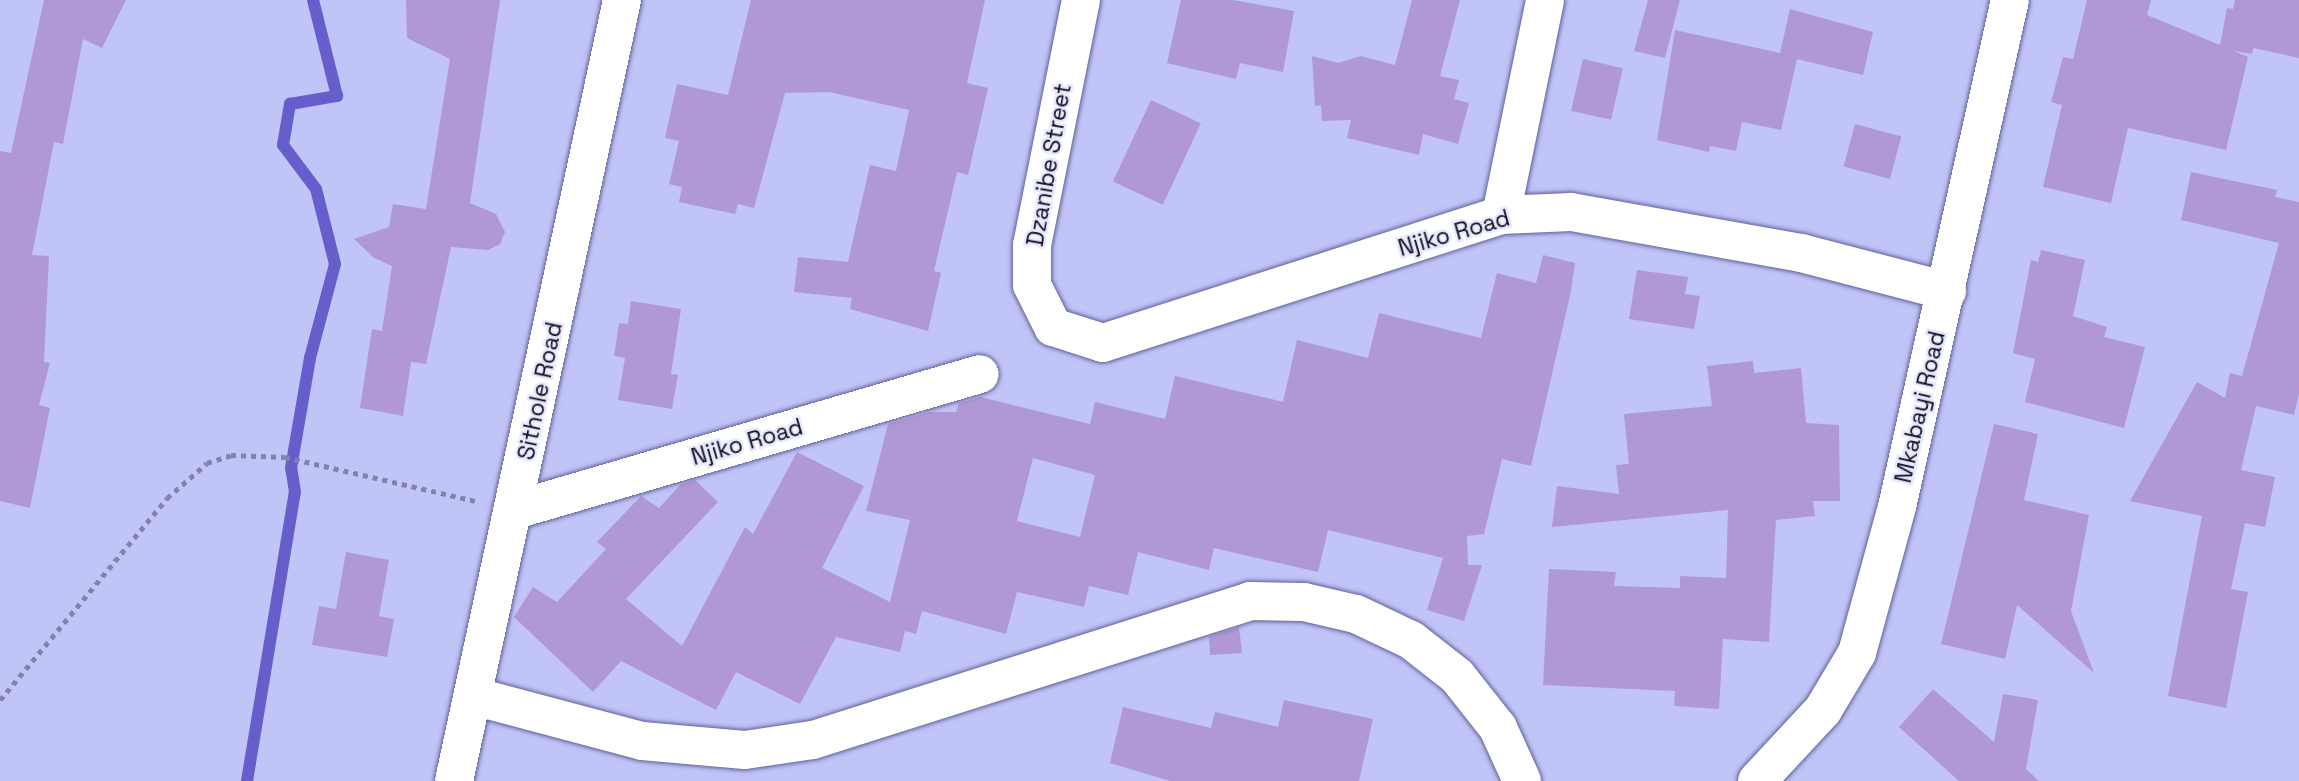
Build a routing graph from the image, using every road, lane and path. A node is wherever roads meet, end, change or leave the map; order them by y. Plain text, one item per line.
1 (622, 0) edge
2 (1081, 0) edge
3 (1545, 0) edge
4 (2010, 0) edge
5 (1501, 215) junction
6 (1947, 291) junction
7 (1053, 327) joint
8 (980, 374) dead end
9 (514, 510) junction
10 (474, 696) junction
11 (0, 701) edge
12 (454, 781) edge
13 (1522, 781) edge
14 (1757, 781) edge

1 - 9 street, Sithole Road
2 - 7 street, Dzanibe Street
3 - 5 street
4 - 6 street, Mkabayi Road
5 - 6 street, Njiko Road
5 - 7 street, Njiko Road
6 - 14 street, Mkabayi Road
8 - 9 street, Njiko Road
9 - 10 street, Sithole Road
9 - 11 path
10 - 12 street, Sithole Road
10 - 13 street

